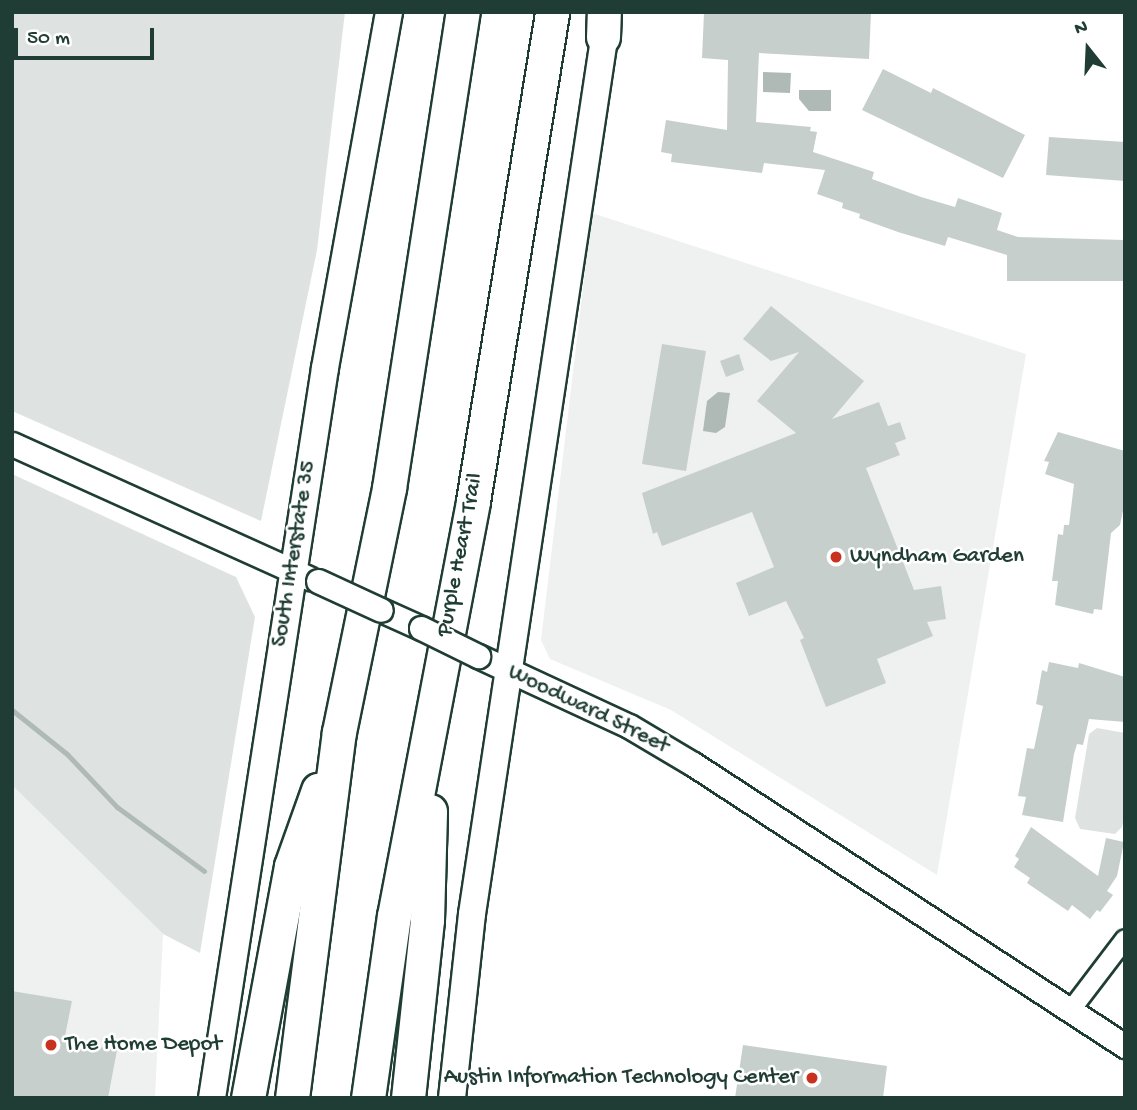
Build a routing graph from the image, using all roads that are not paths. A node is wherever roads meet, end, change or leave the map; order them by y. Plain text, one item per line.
1 (389, 12) edge
2 (463, 12) edge
3 (552, 12) edge
4 (605, 20) edge
5 (12, 444) edge
6 (292, 571) junction
7 (512, 671) junction
8 (433, 696) junction
9 (339, 732) junction
10 (1125, 939) edge
11 (1071, 1010) junction
12 (1125, 1046) edge
13 (212, 1098) edge
14 (248, 1098) edge
15 (292, 1098) edge
16 (368, 1098) edge
17 (408, 1098) edge
18 (452, 1098) edge

1 - 6 main road, South Interstate 35
2 - 9 highway
3 - 8 highway, Purple Heart Trail
4 - 7 main road
5 - 6 street, Woodward Street
6 - 7 street, Woodward Street, bridge
6 - 13 main road, South Interstate 35
7 - 11 street, Woodward Street
7 - 18 main road
8 - 16 highway, Purple Heart Trail
8 - 17 highway
9 - 14 highway
9 - 15 highway
10 - 11 street
11 - 12 street, Woodward Street

